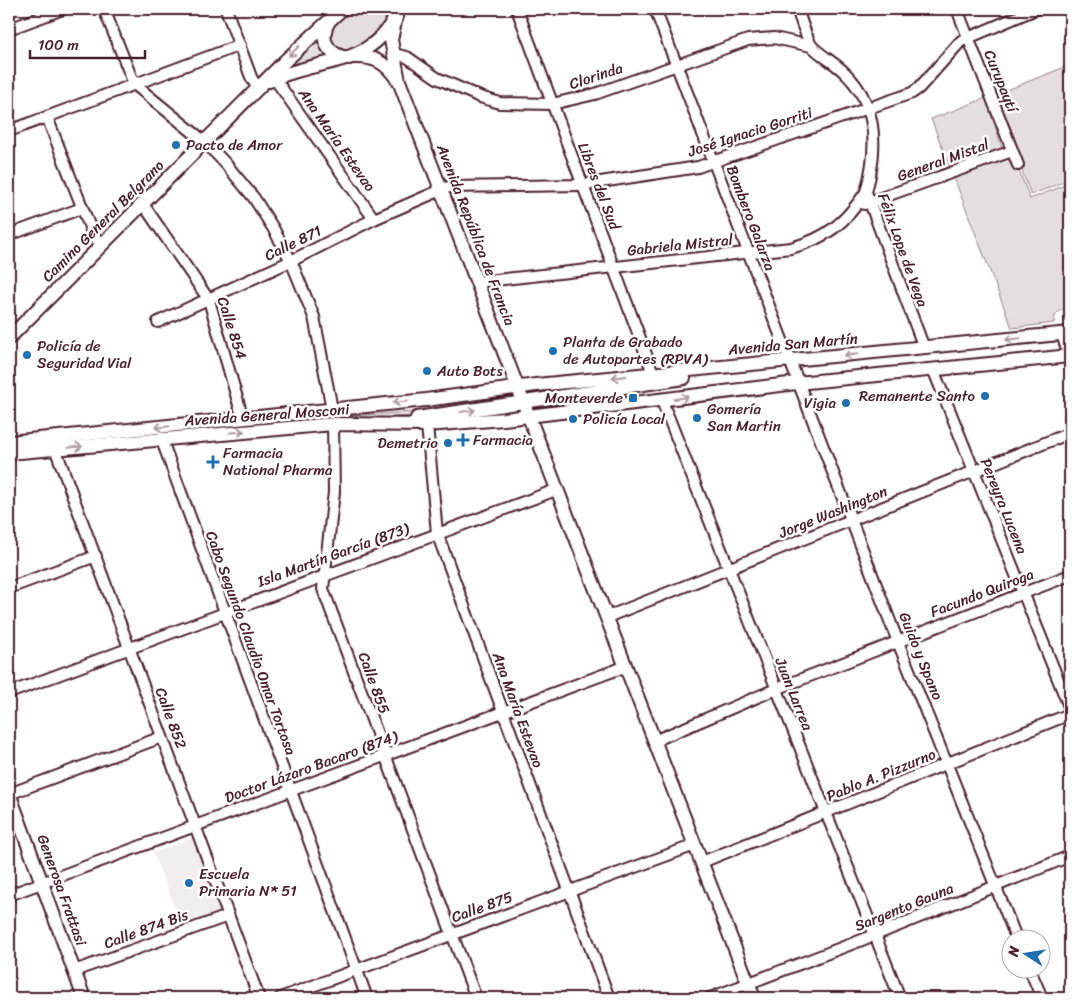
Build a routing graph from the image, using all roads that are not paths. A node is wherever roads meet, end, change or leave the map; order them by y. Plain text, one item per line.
1 (63, 9) edge
2 (104, 9) edge
3 (226, 9) edge
4 (342, 9) edge
5 (517, 9) edge
6 (654, 9) edge
7 (797, 9) edge
8 (957, 9) edge
9 (1036, 9) edge
10 (398, 11) edge
11 (329, 21) junction
12 (9, 29) edge
13 (967, 37) junction
14 (240, 45) junction
15 (812, 46) junction
16 (394, 54) junction
17 (351, 58) junction
18 (676, 64) junction
19 (275, 79) junction
20 (399, 81) junction
21 (134, 84) junction
22 (260, 87) junction
23 (552, 104) junction
24 (869, 107) junction
25 (47, 117) junction
26 (9, 131) edge
27 (205, 142) junction
28 (1012, 151) junction
29 (714, 163) junction
30 (1018, 165) dead end
31 (582, 185) junction
32 (441, 189) junction
33 (866, 192) junction
34 (870, 202) junction
35 (144, 204) junction
36 (856, 207) junction
37 (82, 208) junction
38 (374, 219) junction
39 (9, 235) edge
40 (101, 246) junction
41 (749, 253) junction
42 (291, 261) junction
43 (614, 267) junction
44 (477, 282) junction
45 (209, 300) junction
46 (158, 322) dead end
47 (10, 332) edge
48 (1066, 333) edge
49 (924, 348) junction
50 (1070, 358) edge
51 (772, 362) junction
52 (789, 362) junction
53 (933, 369) junction
54 (653, 373) junction
55 (797, 383) junction
56 (518, 388) junction
57 (662, 401) junction
58 (523, 402) junction
59 (332, 409) junction
60 (528, 416) junction
61 (243, 419) junction
62 (333, 424) junction
63 (427, 425) junction
64 (1070, 434) edge
65 (161, 438) junction
66 (9, 442) edge
67 (55, 448) junction
68 (9, 453) edge
69 (973, 471) junction
70 (556, 490) junction
71 (852, 520) junction
72 (437, 533) junction
73 (96, 556) junction
74 (728, 570) junction
75 (323, 575) junction
76 (1070, 575) edge
77 (9, 588) edge
78 (1024, 593) junction
79 (224, 612) junction
80 (607, 617) junction
81 (898, 642) junction
82 (130, 648) junction
83 (624, 667) junction
84 (776, 689) junction
85 (9, 693) edge
86 (1070, 709) edge
87 (503, 712) junction
88 (1070, 714) edge
89 (162, 738) junction
90 (654, 741) junction
91 (385, 756) junction
92 (948, 764) junction
93 (290, 791) junction
94 (9, 794) edge
95 (826, 812) junction
96 (195, 826) junction
97 (695, 845) junction
98 (1070, 856) edge
99 (702, 862) junction
100 (42, 882) junction
101 (995, 886) junction
102 (569, 891) junction
103 (9, 895) edge
104 (228, 916) junction
105 (1013, 930) edge
106 (452, 935) junction
107 (875, 935) junction
108 (357, 970) junction
109 (74, 972) junction
110 (1034, 980) edge
111 (748, 984) junction
112 (84, 998) edge
113 (260, 998) edge
114 (280, 998) edge
115 (368, 998) edge
116 (476, 998) edge
117 (609, 998) edge
118 (710, 998) edge
119 (754, 998) edge
120 (900, 998) edge
121 (1042, 998) edge

1 - 12 street
2 - 21 street
3 - 14 street
4 - 11 main road, Camino General Belgrano
5 - 23 street, Libres del Sud
6 - 18 street, Bombero Galarza
7 - 15 street, Félix Lope de Vega
8 - 13 street, Curupaytí
9 - 13 street, José Ignacio Gorriti
10 - 16 main road, Avenida República de Francia
10 - 17 main road, Camino General Belgrano
11 - 17 main road
11 -> 22 main road, Camino General Belgrano
13 - 24 street, José Ignacio Gorriti
13 - 28 street, Curupaytí
14 - 21 street
14 - 22 street
15 - 18 street, Clorinda
15 - 24 street, Félix Lope de Vega
16 - 20 main road, Avenida República de Francia
16 - 23 street, Clorinda
17 - 19 main road, Camino General Belgrano
17 - 20 main road, Avenida República de Francia
18 - 23 street, Clorinda
18 - 29 street, Bombero Galarza
19 - 22 main road, Camino General Belgrano
19 - 38 street, Ana María Estevao
20 - 32 main road, Avenida República de Francia
21 - 25 street
21 - 27 street
22 - 27 main road, Camino General Belgrano
23 - 31 street, Libres del Sud
24 - 29 street, José Ignacio Gorriti
24 - 33 street, Félix Lope de Vega
25 - 26 street
25 - 37 street
27 - 35 main road, Camino General Belgrano
27 - 42 street
28 - 30 street, Curupaytí
28 - 34 street, General Mistal
29 - 31 street, José Ignacio Gorriti
29 - 41 street, Bombero Galarza
31 - 32 street, José Ignacio Gorriti
31 - 43 street, Libres del Sud
32 - 38 street, Calle 871
32 - 44 main road, Avenida República de Francia
33 - 34 street, Félix Lope de Vega
33 - 36 street, Gabriela Mistral
34 - 36 street, General Mistal
34 - 49 street, Félix Lope de Vega
35 - 40 main road, Camino General Belgrano
35 - 45 street, Calle 854
36 - 41 street, Gabriela Mistral
37 - 39 street
37 - 40 street
38 - 42 street, Calle 871
40 - 47 main road, Camino General Belgrano
41 - 43 street, Gabriela Mistral
41 - 52 street, Bombero Galarza
42 - 45 street, Calle 871
42 - 59 street
43 - 44 street, Gabriela Mistral
43 - 54 street, Libres del Sud
44 - 56 main road, Avenida República de Francia
45 - 46 street, Calle 871
45 - 61 street, Calle 854
48 -> 49 main road, Avenida San Martín
48 - 50 street
49 -> 52 main road, Avenida San Martín
50 - 53 main road
51 - 52 main road, Avenida San Martín
51 - 54 main road, Avenida San Martín
51 - 58 main road
52 - 55 street, Bombero Galarza
53 - 55 main road
53 - 69 street, Pereyra Lucena
54 -> 56 main road, Avenida San Martín
57 -> 55 main road
55 - 71 street, Guido y Spano
56 - 58 main road, Avenida República de Francia
56 -> 59 main road, Avenida General Mosconi
57 - 60 main road
57 - 74 street, Juan Larrea
58 - 60 main road, Avenida República de Francia
62 -> 58 main road
59 - 61 main road, Avenida General Mosconi
60 - 63 main road, Avenida General Mosconi
60 - 70 main road, Avenida República de Francia
61 -> 66 main road, Avenida General Mosconi
62 - 63 main road, Avenida General Mosconi
65 -> 62 main road, Avenida General Mosconi
62 - 75 street, Calle 855
63 - 72 street, Ana María Estevao
64 - 69 street, Jorge Washington
67 -> 65 main road, Avenida General Mosconi
65 - 79 street, Cabo Segundo Claudio Omar Tortosa
67 - 68 main road, Avenida General Mosconi
67 - 73 street, Calle 852
69 - 71 street, Jorge Washington
69 - 78 street, Pereyra Lucena
70 - 72 street, Isla Martín García (873)
70 - 80 main road, Avenida República de Francia
71 - 74 street, Jorge Washington
71 - 81 street, Guido y Spano
72 - 75 street, Isla Martín García (873)
72 - 87 street, Ana María Estevao
73 - 77 street
73 - 82 street, Calle 852
74 - 80 street, Jorge Washington
74 - 84 street, Juan Larrea
75 - 79 street, Isla Martín García (873)
75 - 91 street, Calle 855
76 - 78 street, Facundo Quiroga
78 - 81 street, Facundo Quiroga
78 - 86 street, Pereyra Lucena
79 - 82 street, Isla Martín García (873)
79 - 93 street, Cabo Segundo Claudio Omar Tortosa
80 - 83 main road, Avenida República de Francia
81 - 84 street, Facundo Quiroga
81 - 92 street, Guido y Spano
82 - 85 street, Isla Martín García (873)
82 - 89 street, Calle 852
83 - 87 street, Doctor Lázaro Bacaro (874)
83 - 90 main road, Avenida República de Francia
84 - 90 street, Facundo Quiroga
84 - 95 street, Juan Larrea
87 - 91 street, Doctor Lázaro Bacaro (874)
87 - 102 street, Ana María Estevao
88 - 92 street, Pablo A. Pizzurno
89 - 94 street
89 - 96 street, Calle 852
90 - 97 main road, Avenida República de Francia
91 - 93 street, Doctor Lázaro Bacaro (874)
91 - 106 street, Calle 855
92 - 95 street, Pablo A. Pizzurno
92 - 101 street, Guido y Spano
93 - 96 street, Doctor Lázaro Bacaro (874)
93 - 108 street, Cabo Segundo Claudio Omar Tortosa
94 - 100 main road, Generosa Frattasi
95 - 99 street, Pablo A. Pizzurno
95 - 107 street, Juan Larrea
96 - 100 street, Doctor Lázaro Bacaro (874)
96 - 104 street, Calle 852
97 - 99 main road, Avenida República de Francia
97 - 102 street, Calle 875
98 - 101 street, Sargento Gauna
99 - 111 main road, Avenida República de Francia
100 - 103 street, Doctor Lázaro Bacaro (874)
100 - 109 main road, Generosa Frattasi
101 - 105 street, Guido y Spano
101 - 107 street, Sargento Gauna
102 - 106 street, Calle 875
102 - 117 street, Ana María Estevao
104 - 109 street, Calle 874 Bis
104 - 113 street, Calle 852
106 - 108 street, Calle 875
106 - 116 street, Calle 855
107 - 111 street, Sargento Gauna
107 - 120 street, Juan Larrea
108 - 114 street, Calle 875
108 - 115 street, Cabo Segundo Claudio Omar Tortosa
109 - 112 main road, Generosa Frattasi
110 - 121 street
111 - 118 street, Sargento Gauna
111 - 119 main road, Avenida República de Francia

